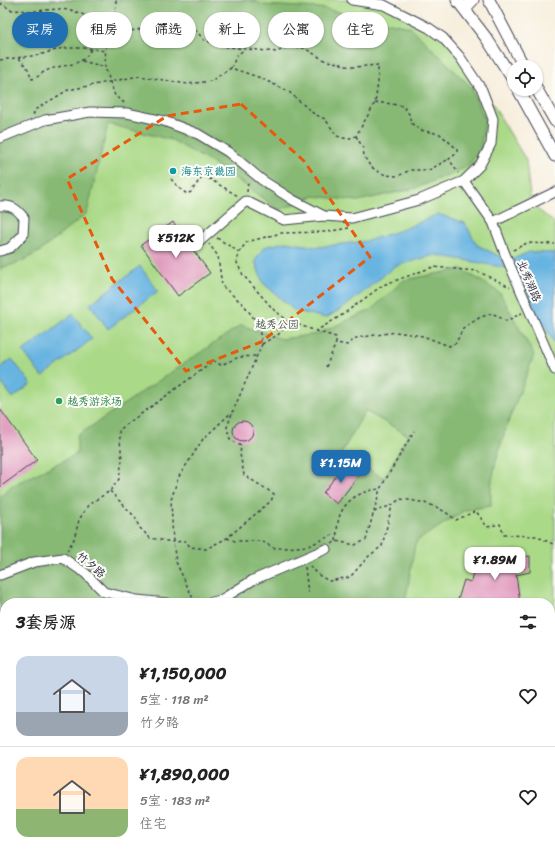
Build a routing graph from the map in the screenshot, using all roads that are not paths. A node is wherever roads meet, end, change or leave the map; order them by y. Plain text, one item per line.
1 (352, 0) edge
2 (456, 0) edge
3 (473, 0) edge
4 (488, 1) edge
5 (466, 12) junction
6 (520, 60) edge
7 (507, 70) edge
8 (522, 96) edge
9 (541, 96) edge
10 (555, 121) edge
11 (0, 138) edge
12 (555, 156) edge
13 (464, 181) junction
14 (555, 192) edge
15 (0, 206) edge
16 (324, 216) junction
17 (494, 222) junction
18 (204, 238) road end
19 (0, 251) edge
20 (555, 370) edge
21 (326, 549) road end
22 (0, 575) edge
23 (129, 598) edge
24 (228, 598) edge

1 - 13 street
2 - 5 main road
3 - 5 main road
4 - 6 main road
5 - 7 main road
8 - 12 main road
9 - 10 main road
11 - 16 street
13 - 16 street
13 - 17 street, 北秀湖路
14 - 17 street
15 - 19 street
16 - 18 street
17 - 20 street, 北秀湖路
21 - 24 street
22 - 23 street, 竹夕路

